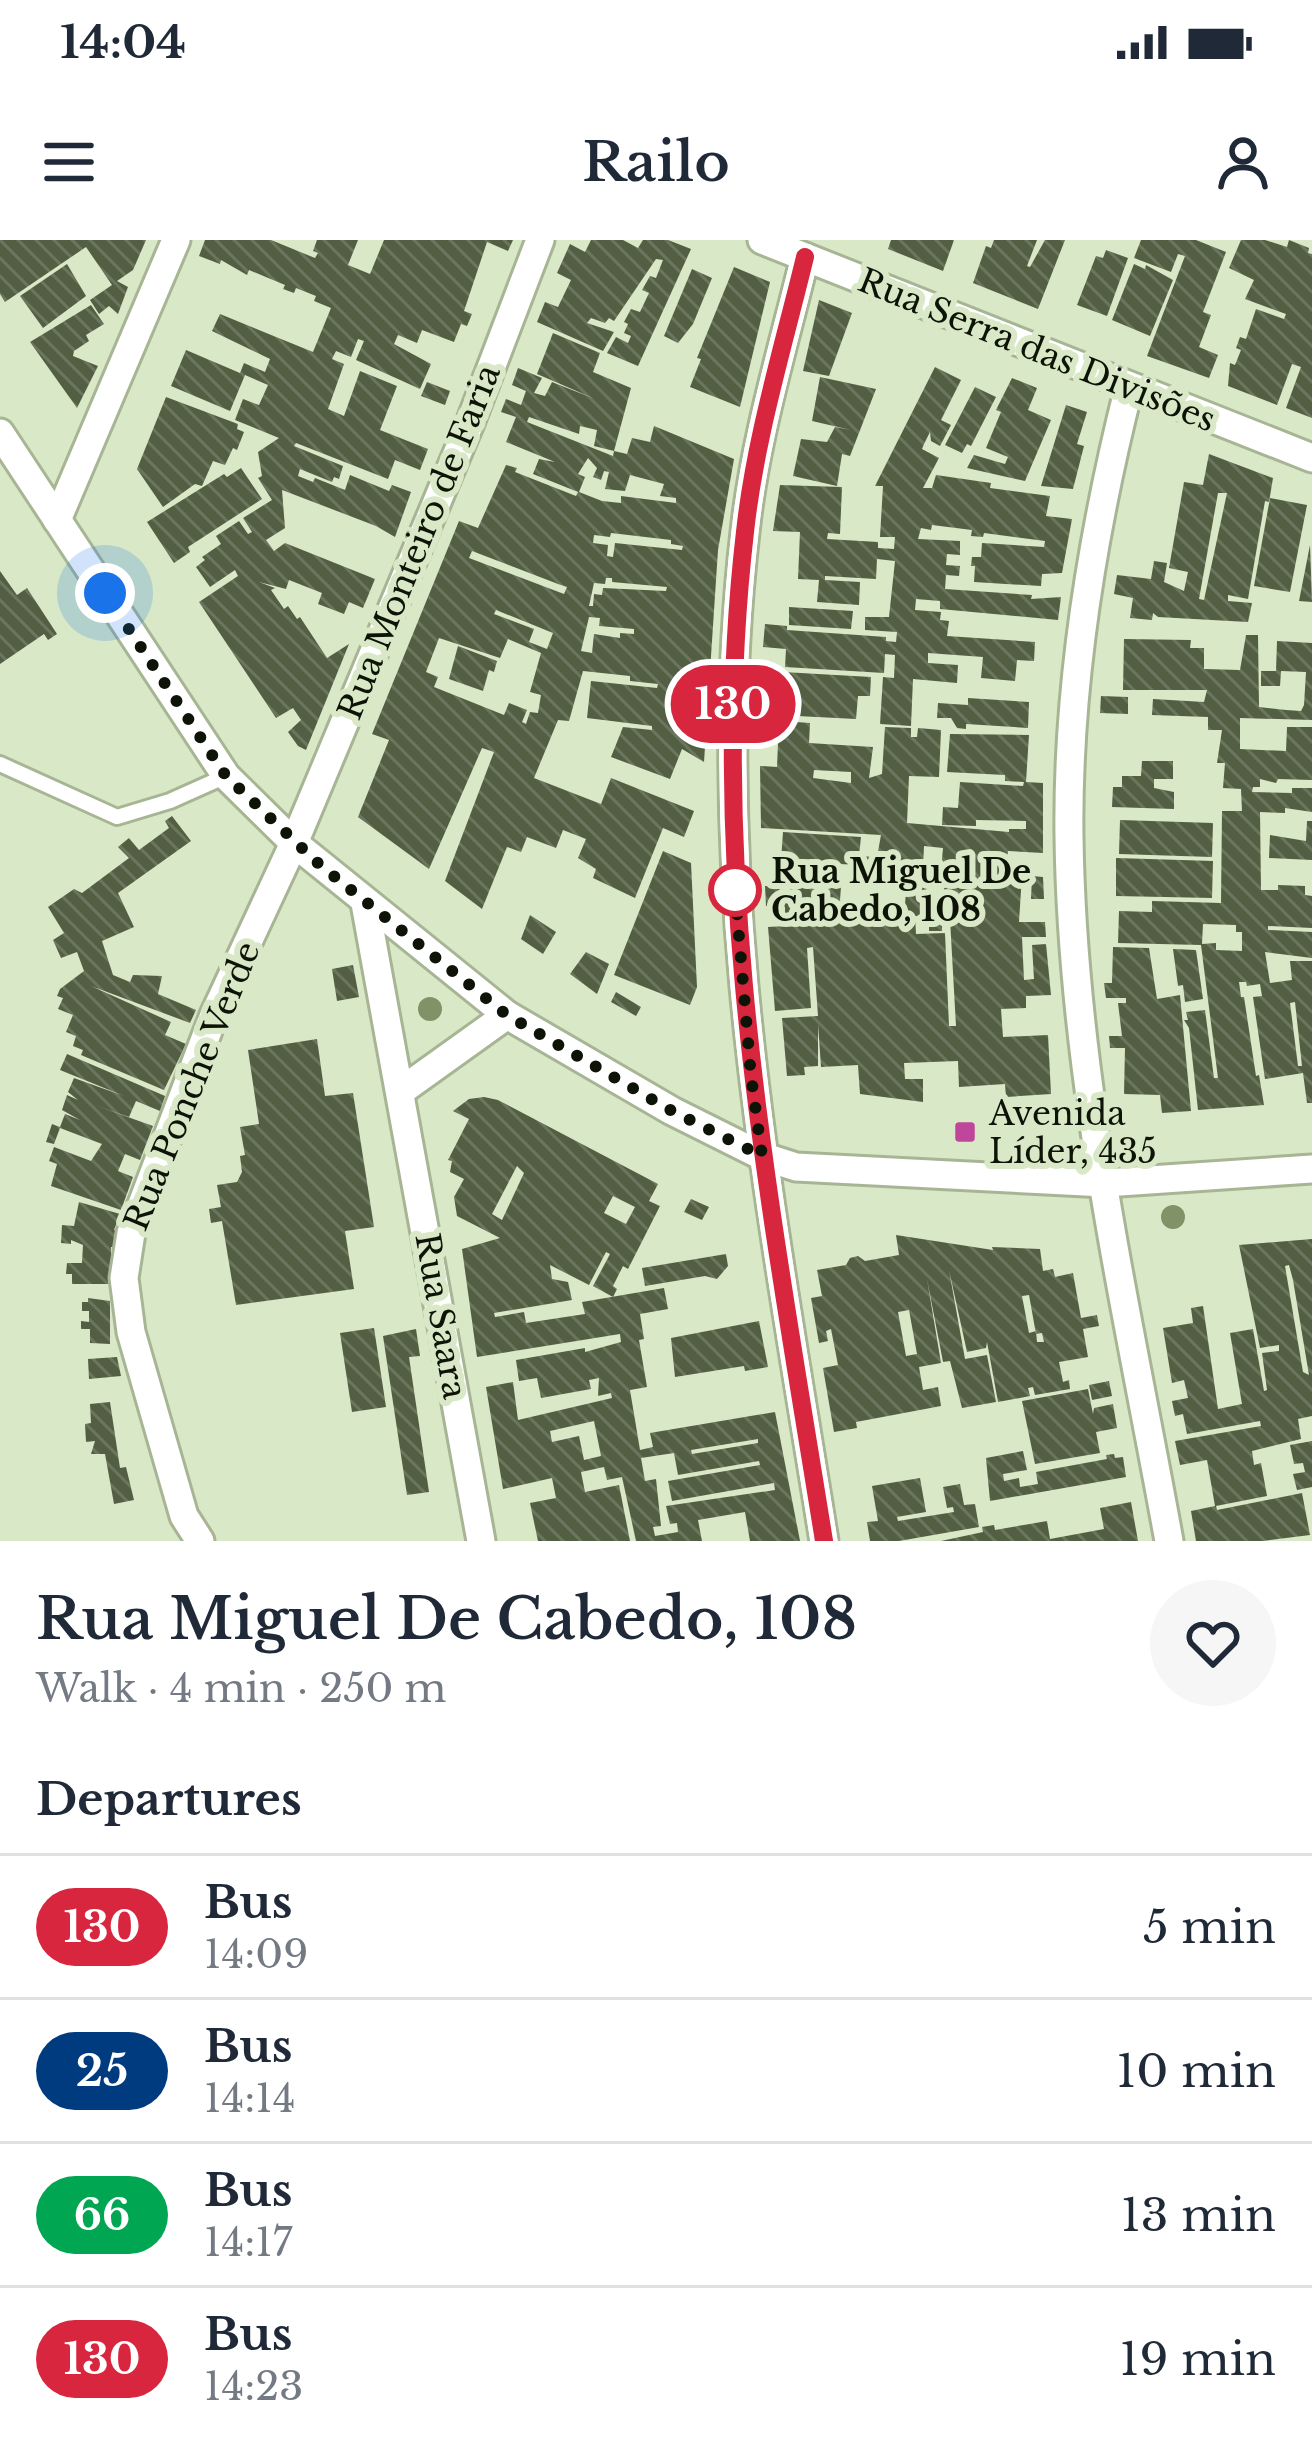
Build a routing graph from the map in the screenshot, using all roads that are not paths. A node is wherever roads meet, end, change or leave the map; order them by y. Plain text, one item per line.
1 (176, 240) edge
2 (540, 240) edge
3 (762, 240) edge
4 (805, 257) junction
5 (1129, 387) junction
6 (0, 433) edge
7 (1312, 458) edge
8 (57, 520) junction
9 (0, 764) edge
10 (226, 776) junction
11 (295, 843) junction
12 (364, 903) junction
13 (507, 1015) junction
14 (400, 1091) junction
15 (762, 1156) junction
16 (1312, 1169) edge
17 (1105, 1183) junction
18 (200, 1541) edge
19 (481, 1541) edge
20 (824, 1541) edge
21 (1168, 1541) edge

1 - 8 street
2 - 11 street, Rua Monteiro de Faria
3 - 4 street, Rua Serra das Divisões
4 - 5 street, Rua Serra das Divisões
4 - 15 street
5 - 7 street, Rua Serra das Divisões
5 - 17 street
6 - 8 street
8 - 10 street
9 - 10 lane
10 - 11 street
11 - 12 street
11 - 18 street, Rua Ponche Verde
12 - 13 street
12 - 14 street, Rua Saara
13 - 14 street
13 - 15 street
14 - 19 street, Rua Saara
15 - 17 street
15 - 20 street
16 - 17 street
17 - 21 street

